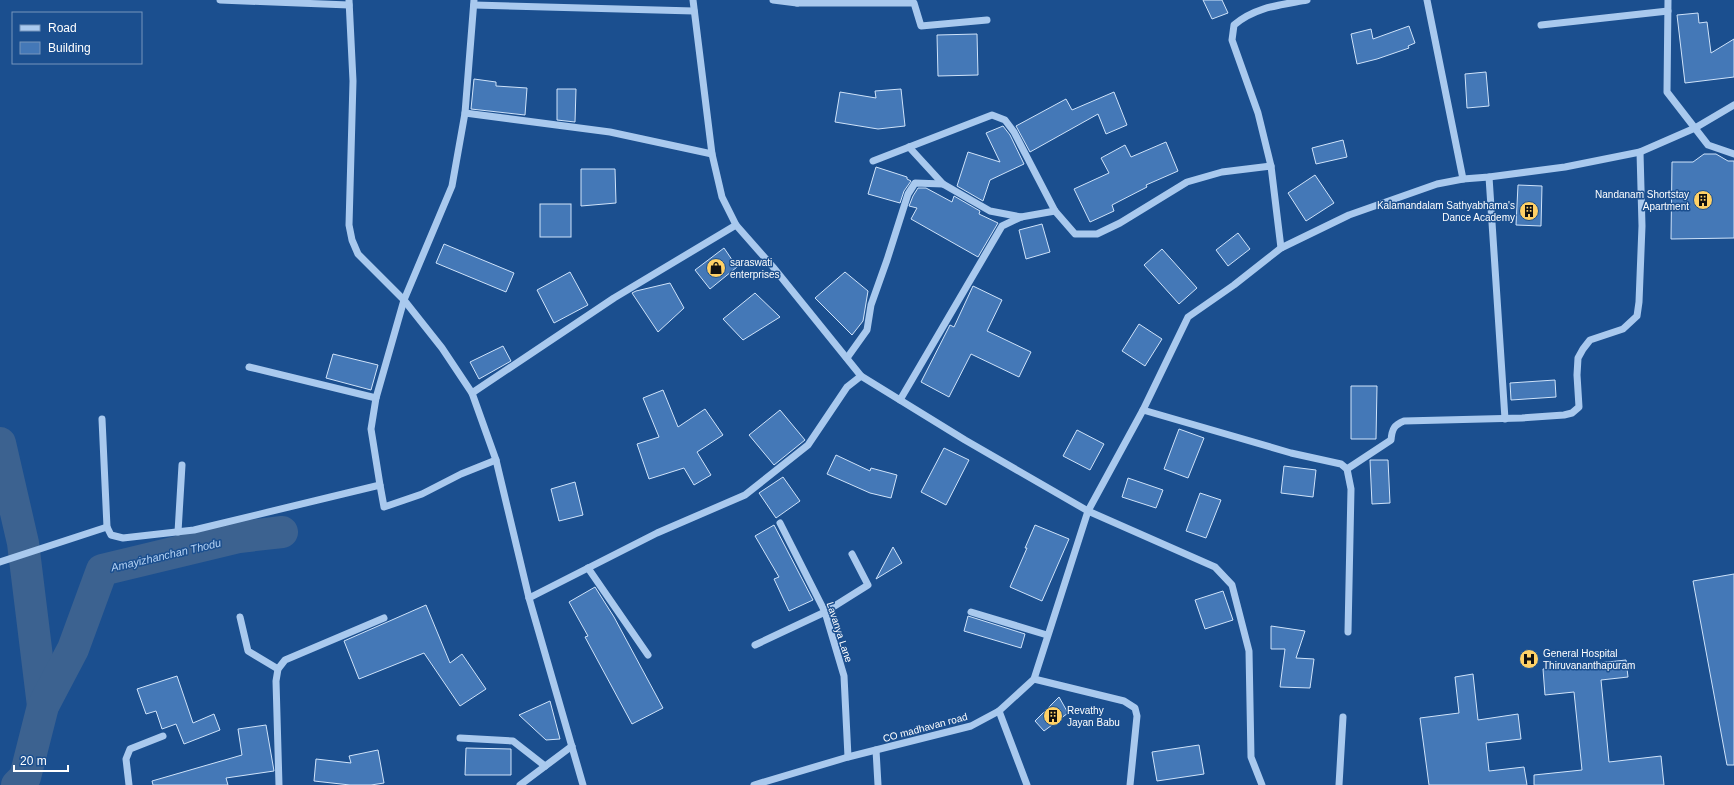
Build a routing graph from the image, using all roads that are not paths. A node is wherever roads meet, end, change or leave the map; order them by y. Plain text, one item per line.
1 (220, 0) edge
2 (693, 0) edge
3 (773, 0) edge
4 (1306, 0) edge
5 (1427, 0) edge
6 (1668, 0) edge
7 (349, 2) edge
8 (474, 2) edge
9 (797, 2) edge
10 (694, 11) junction
11 (1668, 12) junction
12 (987, 20) dead end
13 (1541, 26) dead end
14 (1734, 105) edge
15 (465, 113) junction
16 (1695, 128) junction
17 (909, 147) junction
18 (1640, 152) junction
19 (712, 154) junction
20 (1734, 154) edge
21 (873, 161) dead end
22 (1271, 166) junction
23 (1489, 178) junction
24 (1463, 179) junction
25 (943, 184) junction
26 (1055, 211) junction
27 (1021, 217) junction
28 (736, 225) junction
29 (1281, 248) junction
30 (404, 300) junction
31 (847, 358) junction
32 (249, 367) dead end
33 (861, 376) junction
34 (472, 393) junction
35 (376, 398) junction
36 (900, 400) junction
37 (1143, 410) junction
38 (102, 419) dead end
39 (1505, 419) junction
40 (496, 460) junction
41 (182, 465) dead end
42 (1347, 469) junction
43 (380, 485) junction
44 (1088, 511) junction
45 (780, 524) dead end
46 (107, 527) junction
47 (178, 532) junction
48 (852, 554) dead end
49 (0, 562) edge
50 (588, 568) junction
51 (530, 598) junction
52 (825, 612) junction
53 (971, 612) dead end
54 (240, 617) dead end
55 (384, 618) dead end
56 (1348, 632) dead end
57 (1047, 635) junction
58 (755, 645) dead end
59 (648, 655) dead end
60 (278, 669) junction
61 (1034, 679) junction
62 (999, 711) junction
63 (1343, 718) dead end
64 (163, 736) dead end
65 (460, 738) dead end
66 (572, 746) junction
67 (876, 750) junction
68 (848, 757) junction
69 (546, 766) junction
70 (129, 785) edge
71 (279, 785) edge
72 (520, 785) edge
73 (583, 785) edge
74 (754, 785) edge
75 (878, 785) edge
76 (1027, 785) edge
77 (1130, 785) edge
78 (1262, 785) edge
79 (1339, 785) edge

1 - 7 street
2 - 10 street
3 - 9 street
4 - 22 street
5 - 24 street
6 - 11 street
7 - 30 street
8 - 10 street
8 - 15 street
9 - 12 street
10 - 19 street
11 - 13 street
11 - 16 street
14 - 16 street
15 - 19 street
15 - 30 street
16 - 18 street
16 - 20 street
17 - 21 street
17 - 25 street
17 - 26 street
18 - 23 street
18 - 39 street
19 - 28 street
22 - 26 street
22 - 29 street
23 - 24 street
23 - 39 street
24 - 29 street
25 - 27 street
25 - 31 street
26 - 27 street
27 - 36 street
28 - 31 street
28 - 34 street
29 - 37 street
30 - 34 street
30 - 35 street
31 - 33 street
32 - 35 street
33 - 36 street
33 - 50 street
34 - 40 street
35 - 43 street
36 - 44 street
37 - 42 street
37 - 44 street
38 - 46 street
39 - 42 street
40 - 43 street
40 - 51 street
41 - 47 street
42 - 56 street
43 - 47 street
44 - 57 street
44 - 78 street
45 - 52 street, Lavanya Lane
46 - 47 street
46 - 49 street
48 - 52 street
50 - 51 street
50 - 59 street
51 - 66 street
52 - 58 street
52 - 68 street, Lavanya Lane
53 - 57 street
54 - 60 street
55 - 60 street
57 - 61 street
60 - 71 street
61 - 62 street, CO madhavan road
61 - 77 street
62 - 67 street, CO madhavan road
62 - 76 street
63 - 79 street
64 - 70 street
65 - 69 street
66 - 69 street
66 - 73 street
67 - 68 street, CO madhavan road
67 - 75 street
68 - 74 street, CO madhavan road
69 - 72 street

